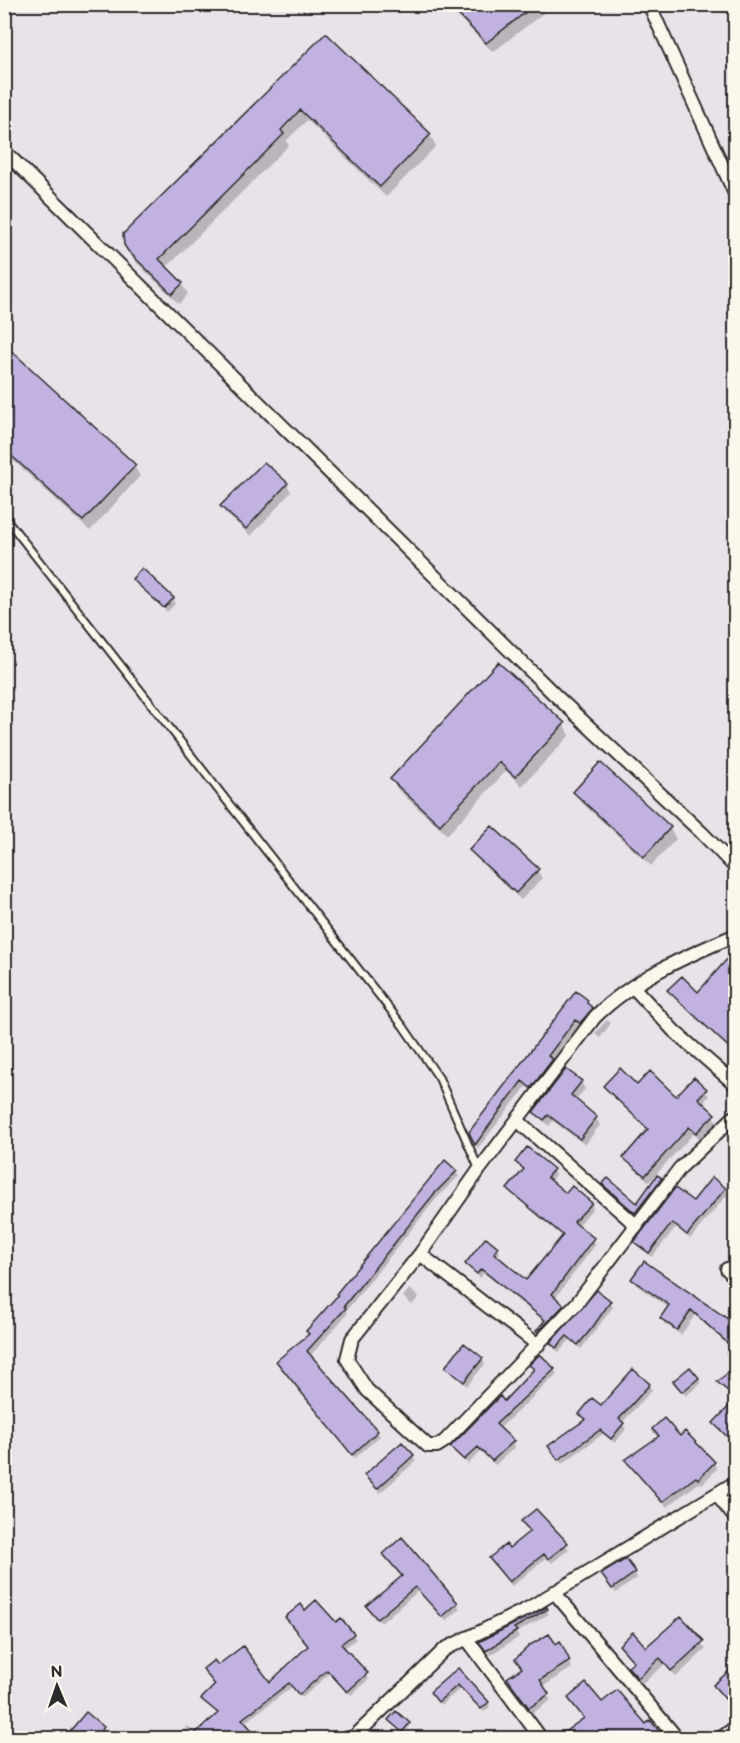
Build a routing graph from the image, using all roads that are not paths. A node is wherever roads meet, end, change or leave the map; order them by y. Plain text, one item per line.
1 (649, 4) edge
2 (4, 151) edge
3 (735, 196) edge
4 (4, 516) edge
5 (735, 868) edge
6 (735, 935) edge
7 (633, 987) junction
8 (735, 1085) edge
9 (735, 1115) edge
10 (517, 1120) junction
11 (479, 1170) junction
12 (637, 1226) junction
13 (420, 1254) junction
14 (538, 1345) junction
15 (735, 1482) edge
16 (717, 1495) junction
17 (735, 1519) edge
18 (554, 1592) junction
19 (466, 1638) junction
20 (735, 1727) edge
21 (353, 1738) edge
22 (541, 1738) edge
23 (677, 1738) edge
24 (721, 1738) edge

1 - 3 street
2 - 5 street
4 - 11 lane
6 - 7 street
7 - 8 street
7 - 10 street
9 - 12 street
10 - 11 street
10 - 12 street
11 - 13 street
12 - 14 street
13 - 14 street
13 - 14 street
15 - 16 street
16 - 17 street
16 - 18 street
18 - 19 street
18 - 23 street
19 - 21 street
19 - 22 street
20 - 24 street

